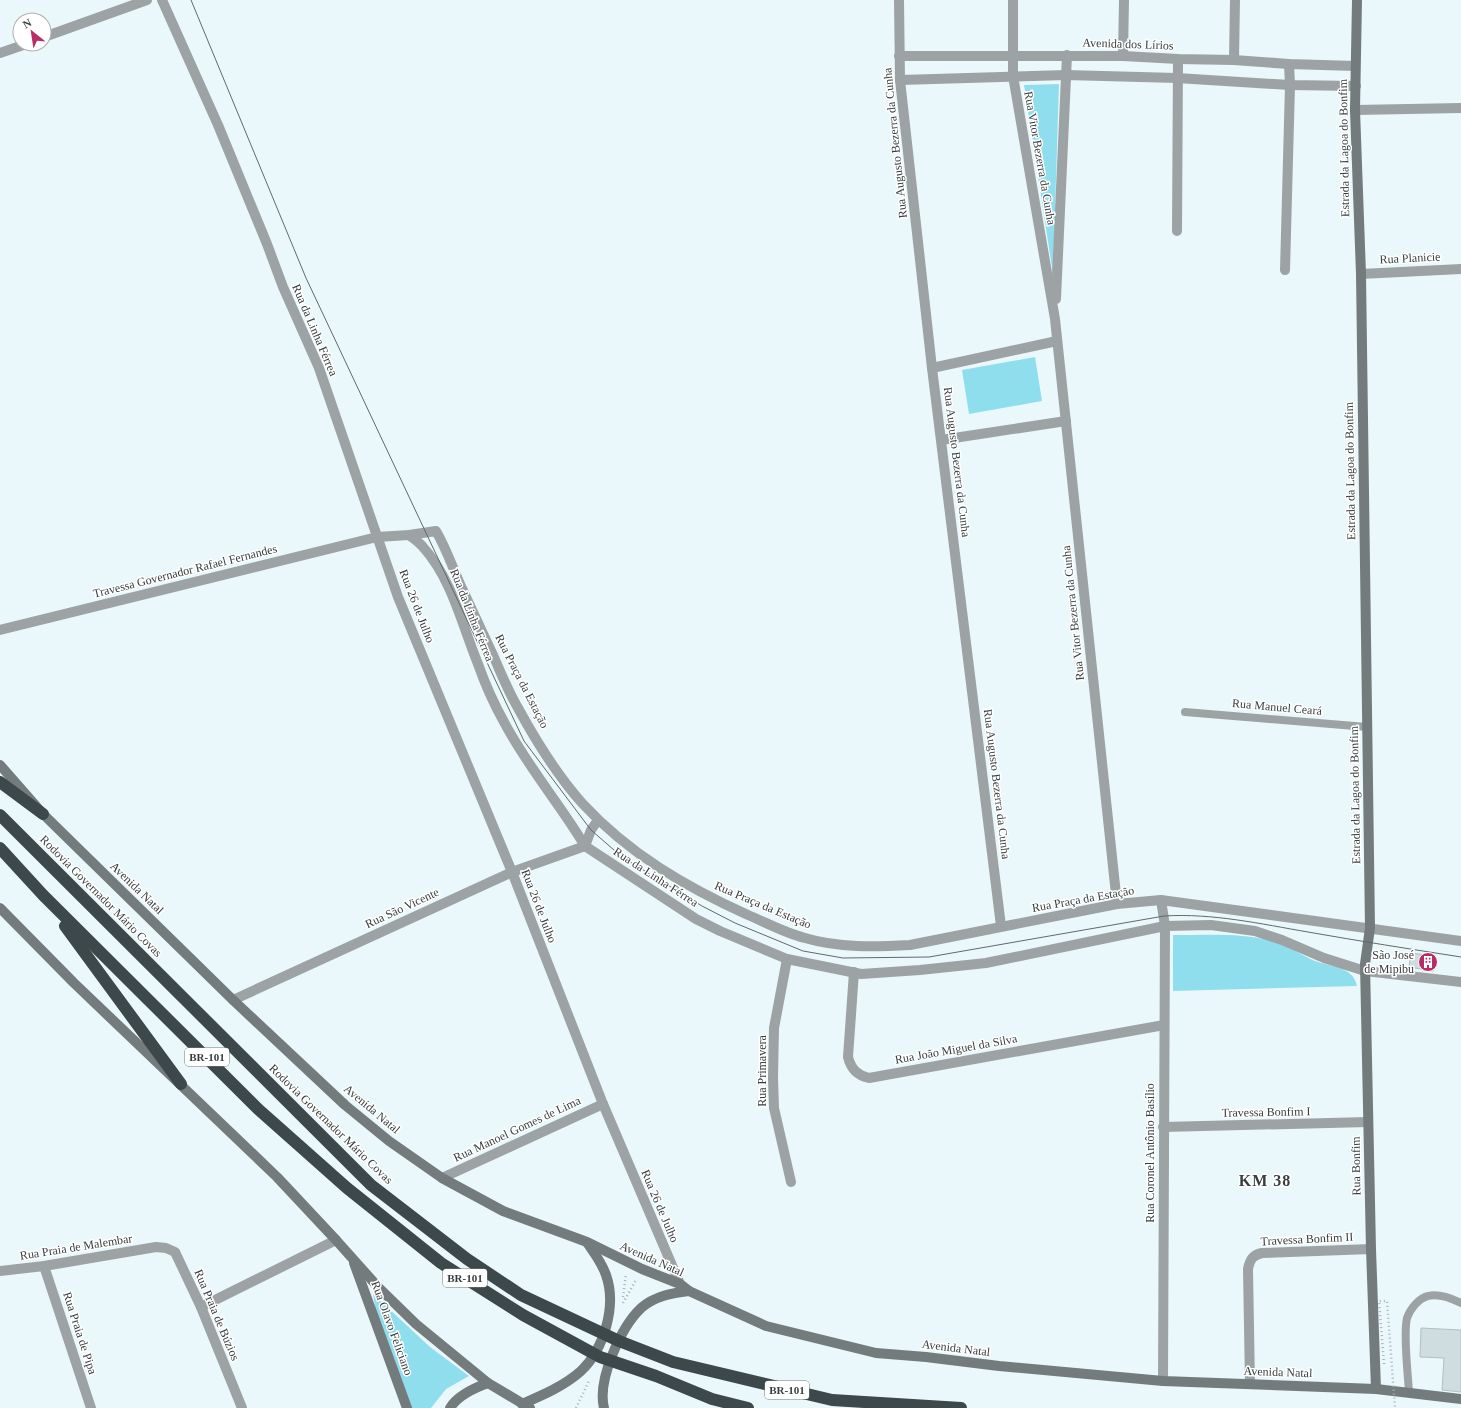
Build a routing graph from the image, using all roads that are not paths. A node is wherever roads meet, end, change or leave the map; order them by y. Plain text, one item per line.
1 (147, 0) edge
2 (162, 0) edge
3 (899, 0) edge
4 (1013, 0) edge
5 (1124, 0) edge
6 (1235, 0) edge
7 (1357, 0) edge
8 (52, 35) edge
9 (12, 49) edge
10 (0, 54) edge
11 (1067, 55) junction
12 (899, 56) junction
13 (1013, 56) junction
14 (1123, 56) junction
15 (1178, 59) junction
16 (1234, 60) junction
17 (1289, 64) junction
18 (1355, 66) junction
19 (1066, 75) junction
20 (1013, 76) junction
21 (1177, 78) junction
22 (900, 80) junction
23 (1290, 85) junction
24 (1356, 86) junction
25 (1461, 108) edge
26 (1355, 110) junction
27 (1178, 231) dead end
28 (1461, 269) edge
29 (1286, 270) dead end
30 (1360, 274) junction
31 (1055, 319) junction
32 (1057, 341) junction
33 (932, 368) junction
34 (1066, 421) junction
35 (941, 440) junction
36 (409, 535) junction
37 (377, 537) junction
38 (0, 630) edge
39 (1185, 712) dead end
40 (1367, 727) junction
41 (0, 765) edge
42 (0, 782) edge
43 (43, 814) junction
44 (0, 815) edge
45 (598, 820) junction
46 (585, 846) junction
47 (0, 848) edge
48 (512, 872) junction
49 (43, 895) junction
50 (1161, 900) junction
51 (1117, 904) junction
52 (0, 908) edge
53 (1001, 926) junction
54 (1166, 926) junction
55 (1370, 928) junction
56 (1461, 941) edge
57 (1368, 942) joint
58 (787, 959) junction
59 (1365, 971) junction
60 (858, 973) junction
61 (1461, 982) edge
62 (233, 1000) junction
63 (1164, 1024) junction
64 (181, 1084) junction
65 (603, 1104) junction
66 (1368, 1122) junction
67 (1163, 1127) junction
68 (442, 1178) junction
69 (791, 1182) dead end
70 (336, 1240) junction
71 (587, 1242) junction
72 (156, 1247) joint
73 (1371, 1249) junction
74 (352, 1258) junction
75 (44, 1266) junction
76 (0, 1271) edge
77 (680, 1284) junction
78 (689, 1291) junction
79 (1461, 1303) edge
80 (200, 1307) junction
81 (604, 1334) junction
82 (619, 1341) junction
83 (594, 1354) junction
84 (610, 1361) junction
85 (1162, 1381) junction
86 (488, 1383) junction
87 (1250, 1384) junction
88 (1376, 1389) junction
89 (1409, 1393) junction
90 (1461, 1399) edge
91 (526, 1406) edge
92 (91, 1408) edge
93 (242, 1408) edge
94 (408, 1408) edge
95 (450, 1408) edge
96 (604, 1408) edge
97 (748, 1408) edge
98 (962, 1408) edge

1 - 8 street
2 - 37 street, Rua da Linha Férrea
3 - 12 street, Rua Augusto Bezerra da Cunha
4 - 13 street, Rua Vitor Bezerra da Cunha
5 - 14 street
6 - 16 street
7 - 18 main road, Estrada da Lagoa do Bonfim
9 - 10 street
11 - 13 street, Avenida dos Lírios
11 - 14 street, Avenida dos Lírios
11 - 19 street, Rua Vitor Bezerra da Cunha
12 - 13 street, Avenida dos Lírios
12 - 22 street, Rua Augusto Bezerra da Cunha
13 - 20 street, Rua Vitor Bezerra da Cunha
14 - 15 street, Avenida dos Lírios
15 - 16 street, Avenida dos Lírios
15 - 21 street
16 - 17 street, Avenida dos Lírios
17 - 18 street, Avenida dos Lírios
17 - 23 street
18 - 24 main road, Estrada da Lagoa do Bonfim
19 - 20 street
19 - 21 street
19 - 31 street, Rua Vitor Bezerra da Cunha
20 - 22 street
20 - 31 street, Rua Vitor Bezerra da Cunha
21 - 23 street
21 - 27 street
22 - 33 street, Rua Augusto Bezerra da Cunha
23 - 24 street
23 - 29 street
24 - 26 main road, Estrada da Lagoa do Bonfim
25 - 26 street
26 - 30 main road, Estrada da Lagoa do Bonfim
28 - 30 street, Rua Planicie
30 - 40 main road, Estrada da Lagoa do Bonfim
31 - 32 street, Rua Vitor Bezerra da Cunha
32 - 33 street
32 - 34 street, Rua Vitor Bezerra da Cunha
33 - 35 street, Rua Augusto Bezerra da Cunha
34 - 35 street
34 - 51 street, Rua Vitor Bezerra da Cunha
35 - 53 street, Rua Augusto Bezerra da Cunha
36 - 37 street
36 - 45 street, Rua Praça da Estação
36 - 46 street, Rua da Linha Férrea
37 - 38 street, Travessa Governador Rafael Fernandes
37 - 48 street, Rua 26 de Julho
39 - 40 lane, Rua Manuel Ceará
40 - 55 main road, Estrada da Lagoa do Bonfim
41 - 43 main road, Avenida Natal
42 - 43 highway
43 - 62 main road, Avenida Natal
44 - 81 highway, Rodovia Governador Mário Covas / BR-101
45 - 46 street
45 - 53 street, Rua Praça da Estação
46 - 48 street, Rua São Vicente
46 - 58 street, Rua da Linha Férrea
47 - 49 highway, BR-101
48 - 62 street, Rua São Vicente
48 - 65 street, Rua 26 de Julho
49 - 64 highway
49 - 83 highway, BR-101
50 - 51 street, Rua Praça da Estação
50 - 54 street, Rua Coronel Antônio Basílio
50 - 55 street, Rua Praça da Estação
51 - 53 street, Rua Praça da Estação
52 - 64 main road
54 - 59 street
54 - 60 street
54 - 63 street, Rua Coronel Antônio Basílio
55 - 56 street, Rua Praça da Estação
55 - 57 main road, Estrada da Lagoa do Bonfim
57 - 59 main road, Rua Bonfim
58 - 60 street, Rua da Linha Férrea
58 - 69 street, Rua Primavera
59 - 61 street
59 - 66 main road, Rua Bonfim
60 - 63 street, Rua João Miguel da Silva
62 - 68 main road, Avenida Natal
63 - 67 street, Rua Coronel Antônio Basílio
64 - 70 main road
65 - 68 street, Rua Manoel Gomes de Lima
65 - 77 street, Rua 26 de Julho
66 - 67 street, Travessa Bonfim I
66 - 73 main road, Rua Bonfim
67 - 85 street, Rua Coronel Antônio Basílio
68 - 71 main road, Avenida Natal
70 - 74 main road
70 - 80 street
71 - 77 main road, Avenida Natal
71 - 81 main road
72 - 75 street, Rua Praia de Malembar
72 - 80 street, Rua Praia de Búzios
73 - 87 street, Travessa Bonfim II
73 - 88 main road, Rua Bonfim
74 - 86 main road
74 - 94 main road, Rua Olavo Feliciano
75 - 76 street, Rua Praia de Malembar
75 - 92 street, Rua Praia de Pipa
77 - 78 main road, Avenida Natal
78 - 82 main road
78 - 85 main road, Avenida Natal
79 - 89 lane
80 - 93 street, Rua Praia de Búzios
81 - 82 highway, Rodovia Governador Mário Covas / BR-101
81 - 83 main road
82 - 84 main road
82 - 98 highway, Rodovia Governador Mário Covas / BR-101
83 - 84 highway, BR-101
83 - 91 main road
84 - 96 main road
84 - 97 highway, BR-101
85 - 87 main road, Avenida Natal
86 - 91 main road
86 - 95 main road
87 - 88 main road, Avenida Natal
88 - 89 main road, Avenida Natal
89 - 90 main road, Avenida Natal

